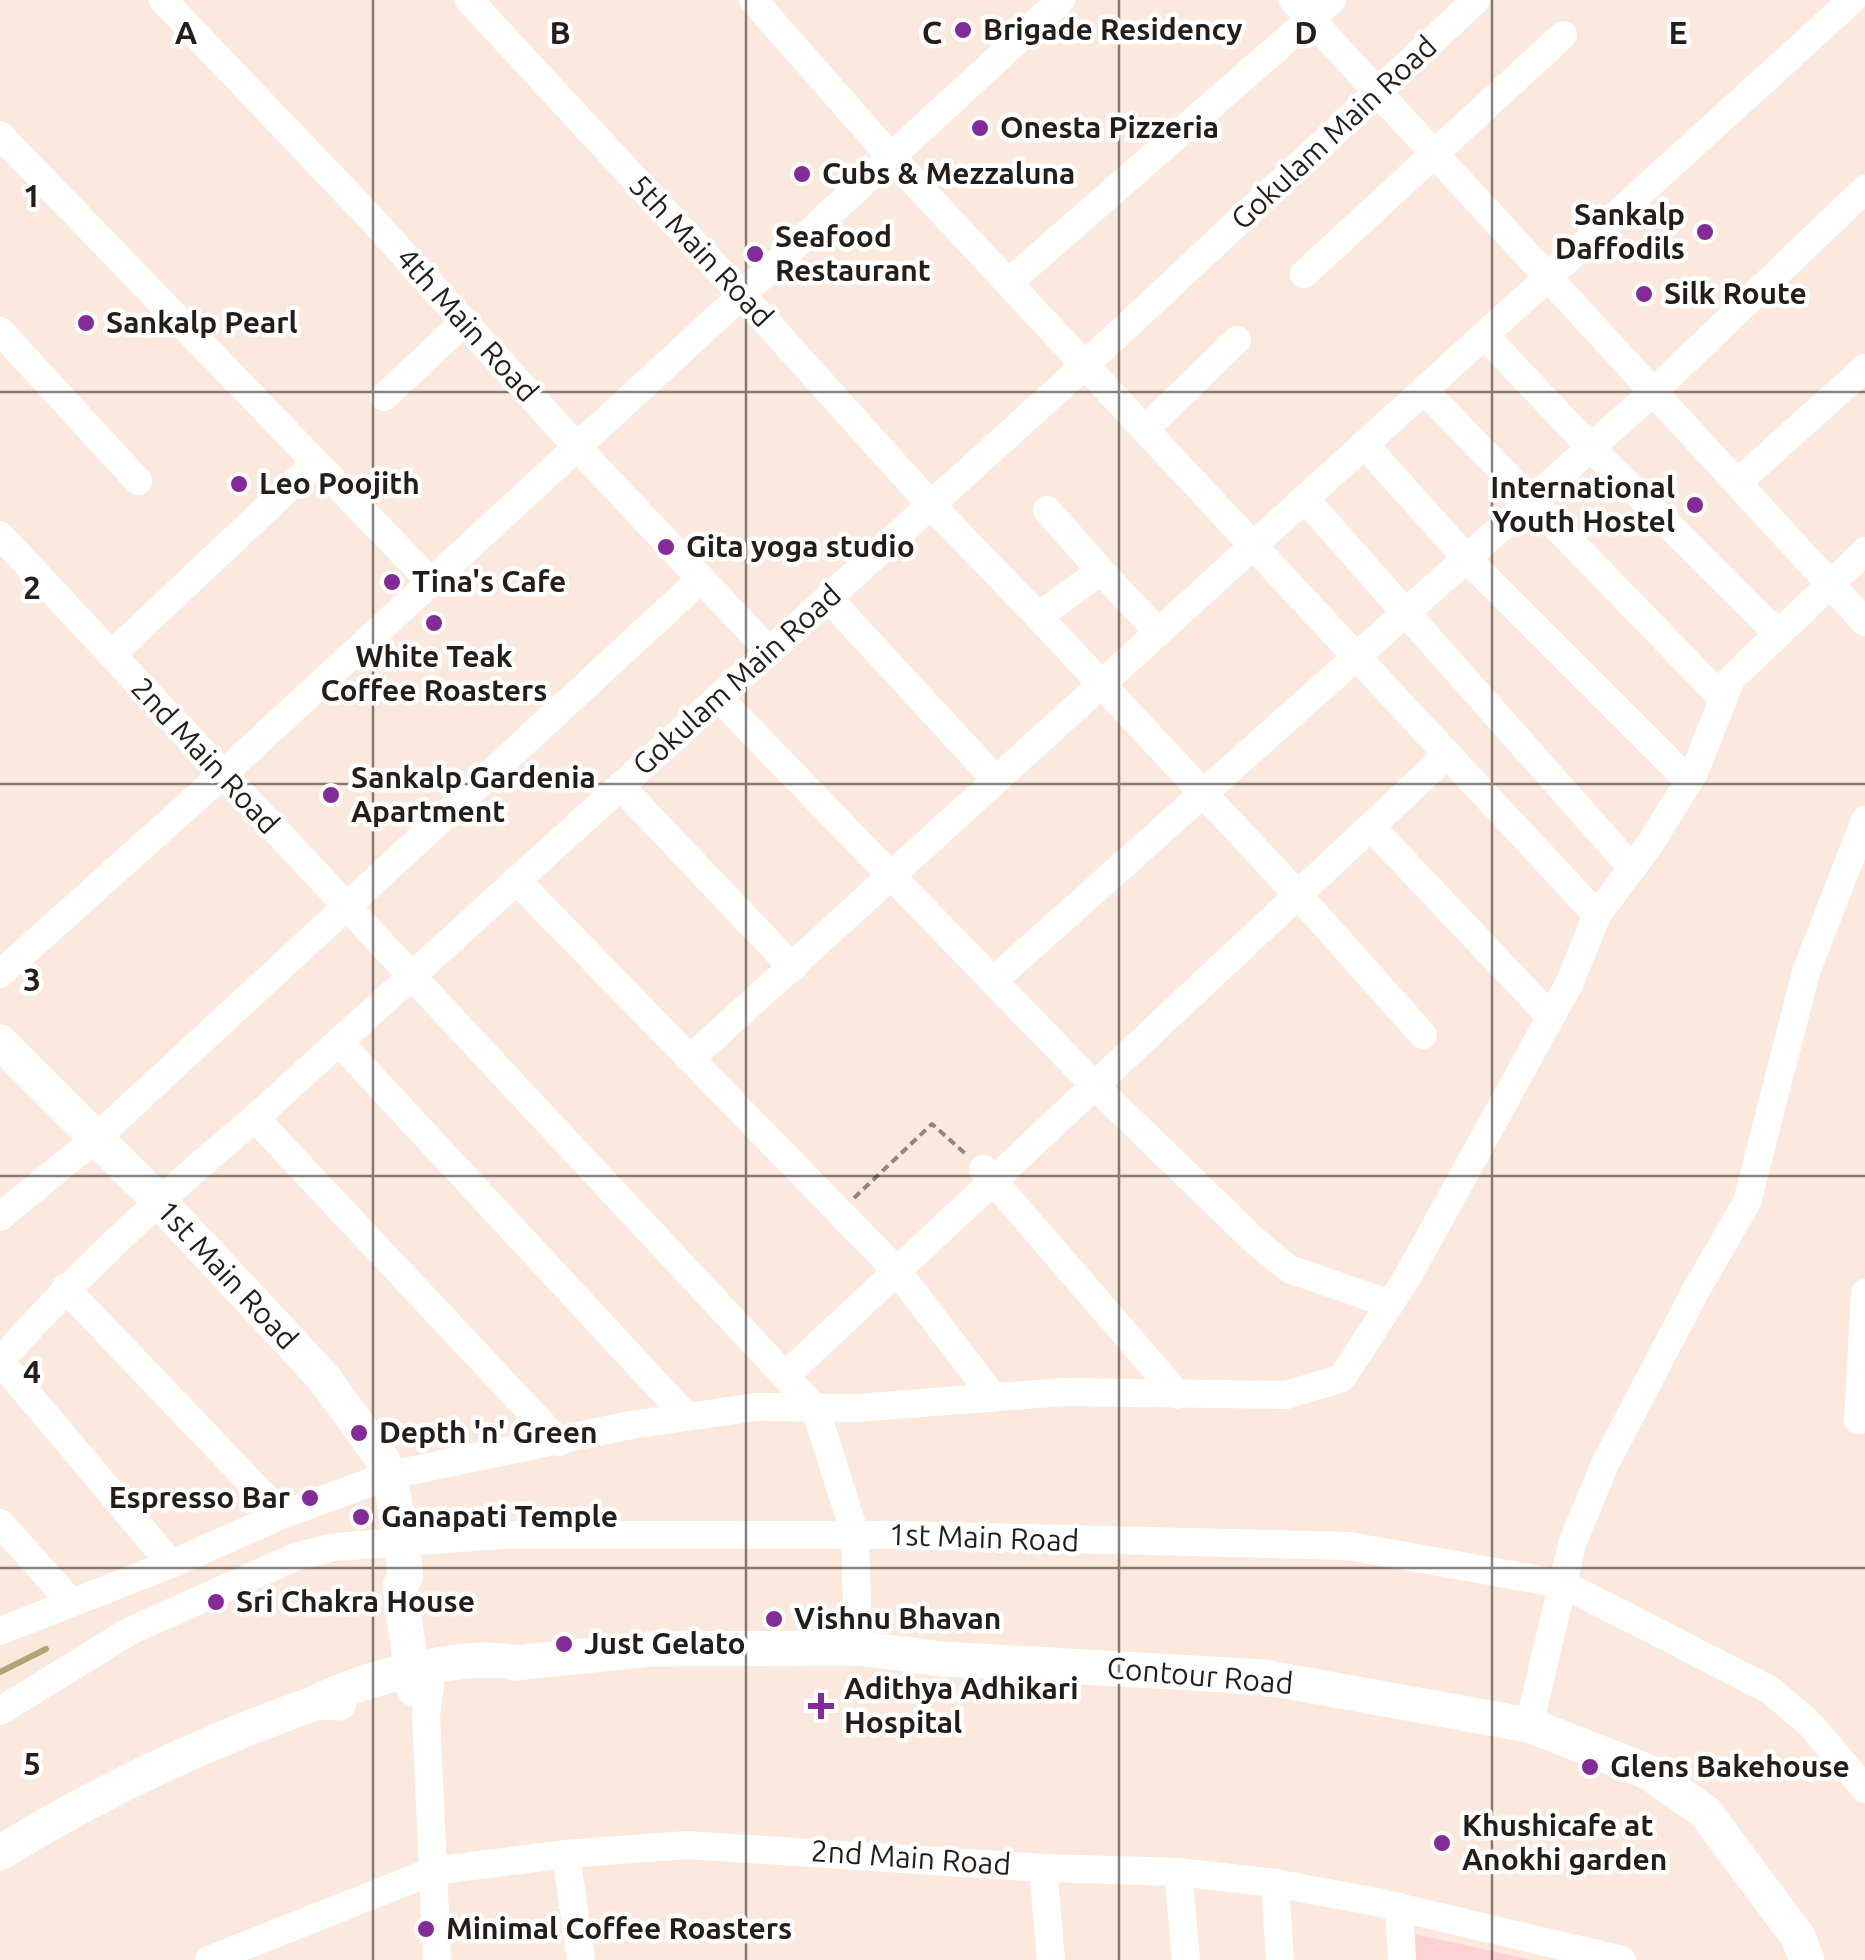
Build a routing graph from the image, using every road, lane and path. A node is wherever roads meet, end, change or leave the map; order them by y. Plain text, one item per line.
1 (163, 0) edge
2 (468, 0) edge
3 (754, 0) edge
4 (1062, 0) edge
5 (1332, 0) edge
6 (1476, 0) edge
7 (1852, 0) edge
8 (1302, 10) edge
9 (1563, 35) dead end
10 (1377, 92) junction
11 (0, 135) edge
12 (1434, 155) junction
13 (891, 157) junction
14 (1865, 190) edge
15 (1304, 274) dead end
16 (1548, 277) junction
17 (1008, 283) junction
18 (742, 294) junction
19 (464, 322) junction
20 (0, 331) edge
21 (1484, 335) junction
22 (1236, 340) dead end
23 (1085, 365) junction
24 (1865, 368) edge
25 (1424, 390) junction
26 (1653, 392) junction
27 (384, 397) dead end
28 (1144, 429) junction
29 (1364, 444) junction
30 (577, 448) junction
31 (1591, 448) junction
32 (315, 462) junction
33 (138, 481) dead end
34 (1737, 483) junction
35 (1305, 498) junction
36 (1532, 501) junction
37 (931, 505) junction
38 (1047, 510) dead end
39 (0, 536) edge
40 (1253, 546) junction
41 (1865, 550) edge
42 (1467, 559) junction
43 (1101, 571) junction
44 (701, 579) junction
45 (430, 582) junction
46 (1830, 584) junction
47 (828, 598) junction
48 (1406, 614) junction
49 (1038, 616) junction
50 (1865, 622) edge
51 (1158, 632) junction
52 (1778, 634) junction
53 (770, 651) junction
54 (111, 655) junction
55 (1357, 657) junction
56 (1102, 683) junction
57 (718, 698) junction
58 (1723, 700) junction
59 (1448, 754) junction
60 (222, 774) junction
61 (996, 780) junction
62 (1690, 781) junction
63 (620, 786) junction
64 (1205, 794) junction
65 (1865, 820) edge
66 (1371, 826) junction
67 (1632, 868) junction
68 (891, 876) junction
69 (516, 880) junction
70 (1298, 895) junction
71 (346, 907) junction
72 (1597, 914) junction
73 (792, 968) junction
74 (0, 974) edge
75 (412, 976) junction
76 (993, 981) junction
77 (1550, 1016) junction
78 (1423, 1035) dead end
79 (0, 1042) edge
80 (338, 1042) junction
81 (690, 1059) junction
82 (1095, 1086) junction
83 (254, 1118) junction
84 (96, 1138) junction
85 (988, 1174) junction
86 (158, 1200) junction
87 (843, 1208) junction
88 (0, 1217) edge
89 (897, 1271) junction
90 (65, 1288) junction
91 (1865, 1292) edge
92 (1390, 1304) junction
93 (0, 1361) edge
94 (785, 1376) junction
95 (1178, 1395) junction
96 (994, 1398) junction
97 (814, 1408) junction
98 (688, 1416) junction
99 (1858, 1420) dead end
100 (559, 1442) junction
101 (390, 1475) junction
102 (282, 1515) junction
103 (0, 1523) edge
104 (856, 1534) junction
105 (401, 1540) junction
106 (171, 1564) junction
107 (1563, 1584) junction
108 (72, 1602) junction
109 (0, 1631) edge
110 (858, 1648) junction
111 (422, 1686) junction
112 (0, 1710) edge
113 (1529, 1726) junction
114 (1865, 1789) edge
115 (0, 1853) edge
116 (566, 1854) junction
117 (1043, 1868) junction
118 (433, 1871) junction
119 (1178, 1872) junction
120 (1274, 1883) junction
121 (1398, 1907) junction
122 (272, 1947) edge
123 (209, 1960) edge
124 (438, 1960) edge
125 (581, 1960) edge
126 (1051, 1960) edge
127 (1186, 1960) edge
128 (1280, 1960) edge
129 (1402, 1960) edge
130 (1622, 1960) edge
131 (1807, 1960) edge

1 - 19 street, 4th Main Road
2 - 18 street, 5th Main Road
3 - 13 street
4 - 13 street
5 - 8 street
6 - 10 street, Gokulam Main Road
7 - 16 street
8 - 10 street
8 - 17 street
9 - 12 street
10 - 12 street
10 - 23 street, Gokulam Main Road
11 - 32 street
12 - 15 street
12 - 16 street
13 - 17 street
13 - 18 street
14 - 26 street
16 - 21 street
16 - 26 street
17 - 23 street
18 - 30 street
18 - 37 street, 5th Main Road
19 - 27 street
19 - 30 street, 4th Main Road
20 - 33 street
21 - 25 street
21 - 31 street
22 - 28 street
23 - 28 street
23 - 37 street, Gokulam Main Road
24 - 34 street
25 - 29 street
25 - 36 street
26 - 31 street
26 - 34 street
28 - 40 street
29 - 35 street
29 - 42 street
30 - 44 street, 4th Main Road
30 - 45 street
31 - 36 street
31 - 52 street
32 - 45 street
32 - 54 street
34 - 46 street
35 - 40 street
35 - 48 street
36 - 42 street
36 - 58 street
37 - 47 street, Gokulam Main Road
37 - 49 street, 5th Main Road
38 - 43 street
39 - 54 street, 2nd Main Road
40 - 51 street
40 - 55 street
41 - 46 street
42 - 48 street
42 - 62 street
43 - 49 street
43 - 51 street
44 - 53 street, 4th Main Road
44 - 71 street
45 - 60 street
46 - 50 street
46 - 52 street
47 - 53 street, Gokulam Main Road
47 - 61 street
48 - 55 street
48 - 67 street
49 - 56 street, 5th Main Road
51 - 56 street
52 - 58 street
53 - 57 street, Gokulam Main Road
54 - 60 street, 2nd Main Road
55 - 59 street
55 - 64 street
56 - 61 street
56 - 64 street, 5th Main Road
57 - 63 street, Gokulam Main Road
57 - 68 street
58 - 62 street
59 - 66 street
59 - 72 street
60 - 71 street, 2nd Main Road
60 - 74 street
61 - 68 street
62 - 67 street
63 - 69 street, Gokulam Main Road
63 - 73 street
64 - 70 street, 5th Main Road
64 - 76 street
65 - 107 street
66 - 70 street
66 - 77 street
67 - 72 street
68 - 73 street
68 - 76 street
69 - 75 street, Gokulam Main Road
69 - 81 street
70 - 78 street, 5th Main Road
70 - 82 street
71 - 75 street, 2nd Main Road
71 - 84 street
72 - 77 street
73 - 81 street
75 - 80 street, Gokulam Main Road
75 - 94 street, 2nd Main Road
76 - 82 street
77 - 92 street
79 - 84 main road, 1st Main Road
80 - 83 street, Gokulam Main Road
80 - 98 street
81 - 87 street
82 - 85 street
82 - 92 street
83 - 86 street, Gokulam Main Road
83 - 100 street
84 - 86 main road, 1st Main Road
84 - 88 street
85 - 87 path
85 - 89 street
85 - 95 street
86 - 90 street, Gokulam Main Road
86 - 101 main road, 1st Main Road
87 - 89 street
89 - 94 street
89 - 96 street
90 - 93 street, Gokulam Main Road
90 - 102 street
91 - 99 street
92 - 95 street
93 - 106 street
94 - 97 street, 2nd Main Road
95 - 96 street
96 - 97 street
97 - 98 street
97 - 104 street
98 - 100 street
100 - 101 street
101 - 102 street
101 - 105 main road, 1st Main Road
102 - 106 street
103 - 108 street
104 - 105 street, 1st Main Road
104 - 107 street, 1st Main Road
104 - 110 street
105 - 111 main road, 1st Main Road
105 - 112 street
106 - 108 street
107 - 113 street
107 - 114 street, 1st Main Road
108 - 109 street
110 - 111 main road, Contour Road
110 - 113 main road, Contour Road
111 - 115 main road, Contour Road
111 - 118 street
113 - 131 main road, Contour Road
116 - 117 street, 2nd Main Road
116 - 118 street, 2nd Main Road
116 - 125 street
117 - 119 street, 2nd Main Road
117 - 126 street
118 - 122 street, 2nd Main Road
118 - 124 street
119 - 120 street, 2nd Main Road
119 - 127 street
120 - 121 street, 2nd Main Road
120 - 128 street
121 - 129 street
121 - 130 street, 2nd Main Road
122 - 123 street, 2nd Main Road

